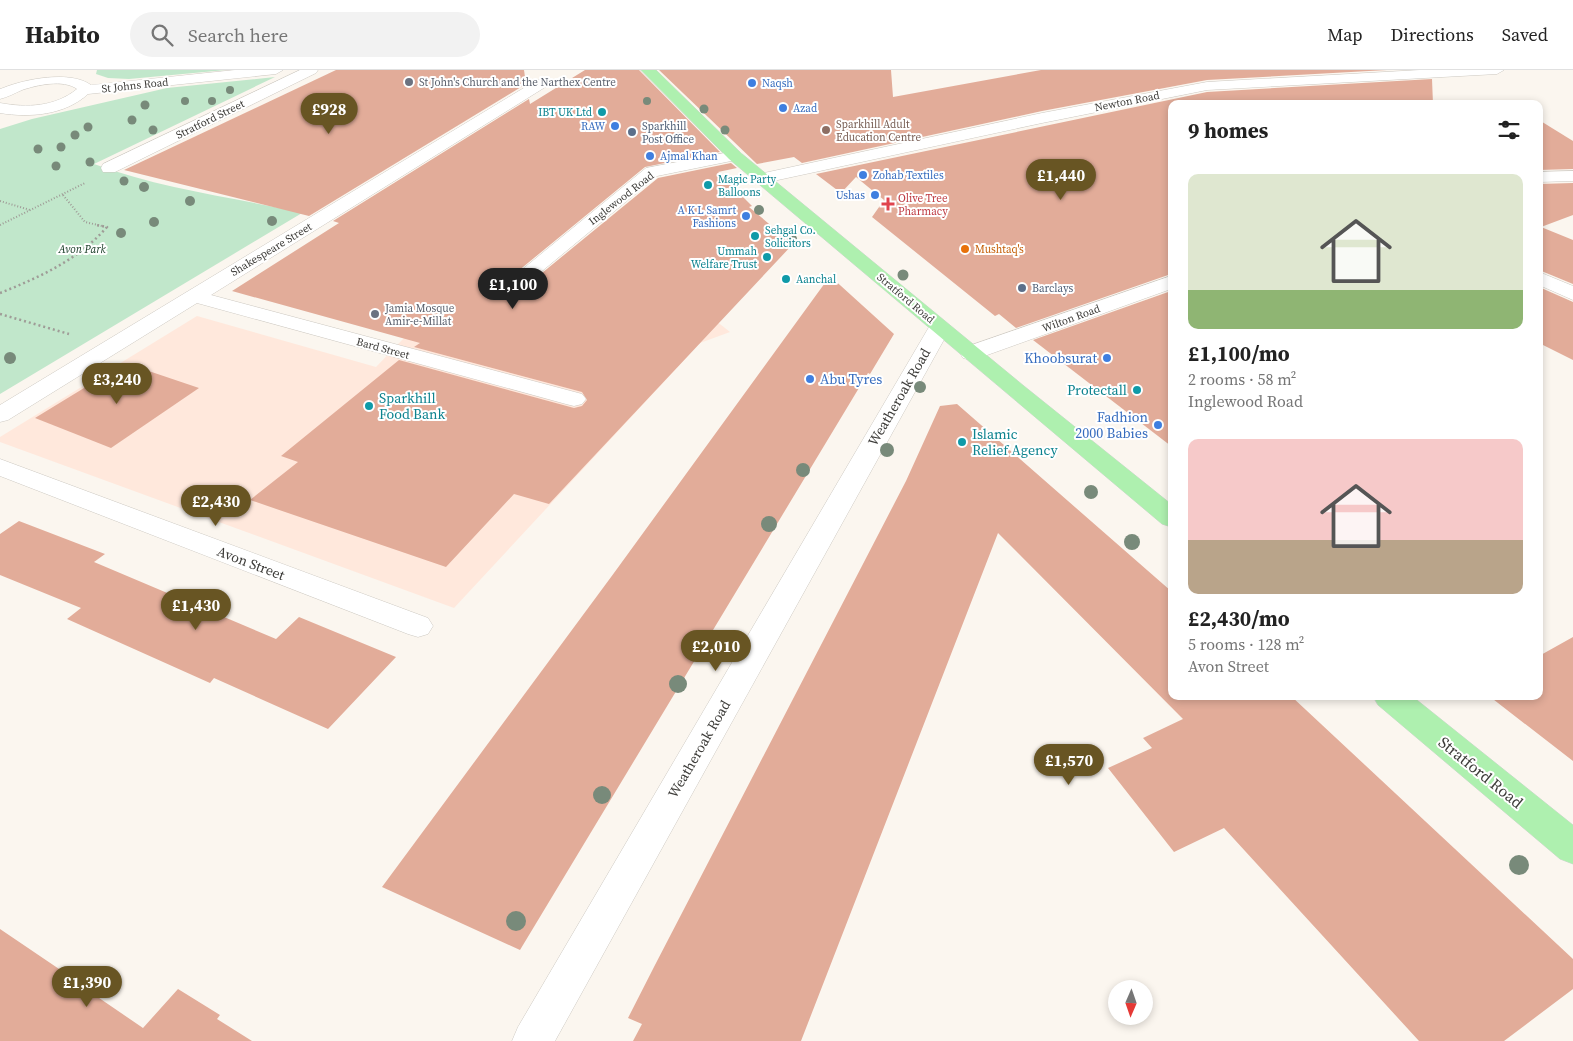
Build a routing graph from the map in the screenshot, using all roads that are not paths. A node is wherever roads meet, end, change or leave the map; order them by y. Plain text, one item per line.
1 (65, 70) edge
2 (276, 70) edge
3 (311, 70) edge
4 (648, 70) edge
5 (1497, 70) edge
6 (51, 81) junction
7 (542, 84) dead end
8 (84, 90) junction
9 (0, 95) edge
10 (1149, 96) junction
11 (1168, 106) edge
12 (4, 111) edge
13 (736, 156) junction
14 (109, 168) road end
15 (1573, 176) edge
16 (1543, 177) edge
17 (764, 178) junction
18 (523, 277) dead end
19 (1543, 280) edge
20 (1168, 283) edge
21 (1573, 294) edge
22 (193, 296) junction
23 (940, 326) junction
24 (971, 354) junction
25 (574, 399) dead end
26 (0, 415) edge
27 (0, 468) edge
28 (1168, 516) edge
29 (418, 626) dead end
30 (1394, 700) edge
31 (1573, 847) edge
32 (532, 1041) edge

1 - 6 street
2 - 8 street, St Johns Road
3 - 14 street, Stratford Street
4 - 13 highway, Stratford Road
5 - 10 street, Newton Road
6 - 8 street
6 - 9 street
7 - 22 street, Shakespeare Street
8 - 12 street
10 - 11 street
10 - 17 street, Newton Road
13 - 17 highway, Stratford Road
13 - 18 street, Inglewood Road
15 - 16 street
17 - 23 highway, Stratford Road
19 - 21 street
20 - 24 street, Wilton Road
22 - 25 street, Bard Street
22 - 26 street, Shakespeare Street
23 - 24 highway, Stratford Road
23 - 32 street, Weatheroak Road
24 - 28 highway, Stratford Road
27 - 29 street, Avon Street
30 - 31 highway, Stratford Road

